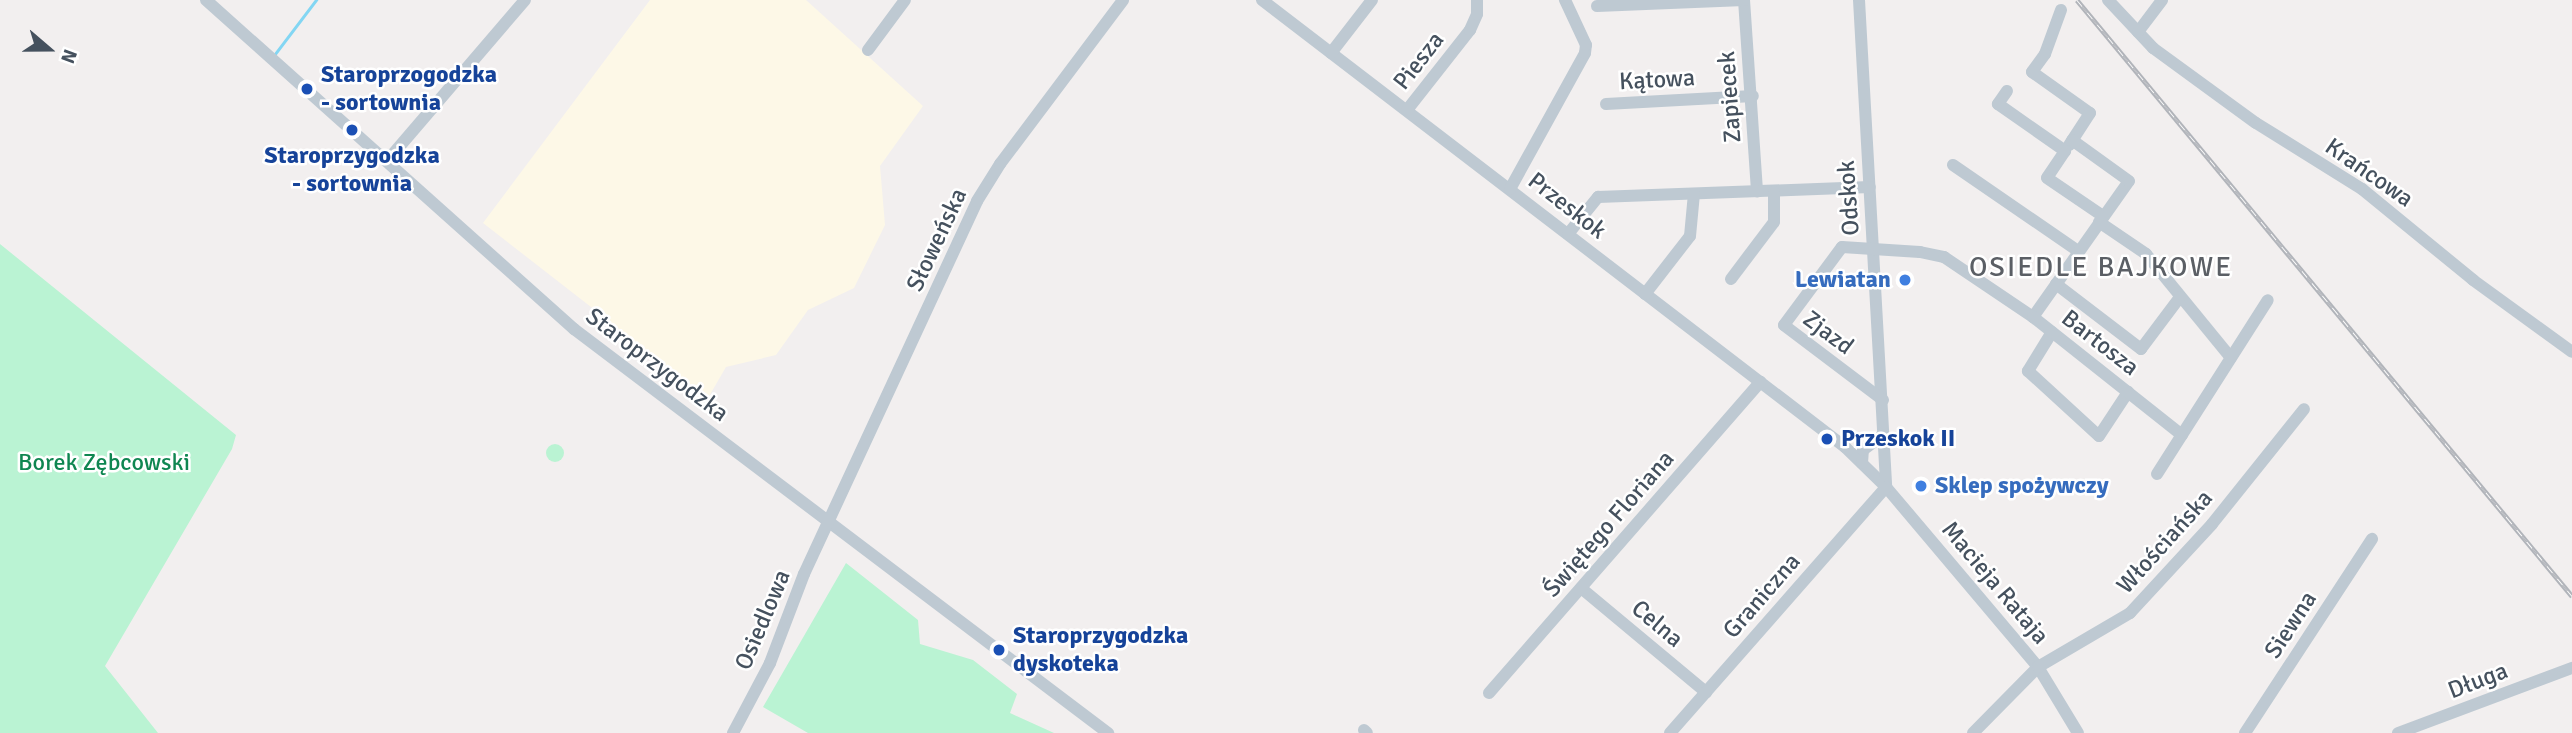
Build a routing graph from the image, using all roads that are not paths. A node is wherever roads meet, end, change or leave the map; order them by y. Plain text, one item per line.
1 (206, 0) edge
2 (525, 0) edge
3 (905, 0) edge
4 (1123, 0) edge
5 (1262, 0) edge
6 (1372, 0) edge
7 (1477, 0) edge
8 (1564, 0) edge
9 (1744, 0) edge
10 (1859, 0) edge
11 (2108, 0) edge
12 (2162, 0) edge
13 (1597, 6) dead end
14 (2062, 10) dead end
15 (2138, 32) junction
16 (868, 50) dead end
17 (1331, 53) junction
18 (2007, 91) dead end
19 (1752, 96) junction
20 (1606, 104) dead end
21 (1407, 110) junction
22 (2068, 145) junction
23 (387, 161) junction
24 (1953, 165) dead end
25 (1870, 187) junction
26 (1510, 189) junction
27 (1757, 192) junction
28 (1774, 192) junction
29 (1694, 194) junction
30 (2101, 219) junction
31 (1568, 234) junction
32 (1874, 250) junction
33 (2078, 251) junction
34 (1731, 279) dead end
35 (2056, 284) junction
36 (1646, 294) junction
37 (2180, 297) junction
38 (2268, 300) dead end
39 (2032, 317) junction
40 (2052, 332) junction
41 (2572, 352) edge
42 (2231, 358) junction
43 (1760, 382) junction
44 (2128, 392) junction
45 (1883, 400) junction
46 (2304, 409) dead end
47 (1883, 435) junction
48 (2182, 435) junction
49 (1869, 446) junction
50 (1846, 447) junction
51 (1885, 457) junction
52 (1865, 466) junction
53 (2157, 474) dead end
54 (1886, 487) junction
55 (830, 522) junction
56 (2372, 539) dead end
57 (1581, 588) junction
58 (2038, 667) junction
59 (2572, 668) edge
60 (1706, 692) junction
61 (1489, 693) dead end
62 (733, 733) edge
63 (1108, 733) edge
64 (1670, 733) edge
65 (1973, 733) edge
66 (2078, 733) edge
67 (2245, 733) edge
68 (2398, 733) edge

1 - 23 street, Staroprzygodzka
2 - 23 street
3 - 16 street
4 - 55 street, Słoweńska
5 - 17 street, Przeskok
6 - 17 street
7 - 21 street, Piesza
8 - 26 street
9 - 13 street
9 - 19 street, Zapiecek
10 - 25 street, Odskok
11 - 15 street, Krańcowa
12 - 15 street
14 - 22 street
15 - 41 street, Krańcowa
17 - 21 street, Przeskok
18 - 22 street
19 - 20 street, Kątowa
19 - 27 street, Zapiecek
21 - 26 street, Przeskok
22 - 30 street
22 - 30 street
23 - 55 street, Staroprzygodzka
24 - 33 street
25 - 28 street
25 - 32 street, Odskok
26 - 31 street, Przeskok
27 - 28 street
27 - 29 street
28 - 34 street
29 - 31 street
29 - 36 street
30 - 33 street
30 - 37 street
31 - 36 street, Przeskok
32 - 39 street, Bartosza
32 - 45 street, Odskok
32 - 45 street, Zjazd
33 - 35 street
35 - 37 street
35 - 39 street
36 - 43 street, Przeskok
37 - 42 street
38 - 42 street
39 - 40 street, Bartosza
40 - 44 street, Bartosza
40 - 44 street
42 - 48 street
43 - 50 street, Przeskok
43 - 57 street, Świętego Floriana
44 - 48 street, Bartosza
45 - 47 street, Odskok
46 - 58 street, Włościańska
47 - 49 street
47 - 51 street, Odskok
48 - 53 street
49 - 50 street
49 - 51 street
49 - 52 street
50 - 52 street, Przeskok
51 - 52 street
51 - 54 street
52 - 54 street, Macieja Rataja
54 - 58 street, Macieja Rataja
54 - 60 street, Graniczna
55 - 62 street, Osiedlowa
55 - 63 street, Staroprzygodzka
56 - 67 street, Siewna
57 - 60 street, Celna
57 - 61 street, Świętego Floriana
58 - 65 street, Włościańska
58 - 66 street, Macieja Rataja
59 - 68 street, Długa
60 - 64 street, Graniczna

